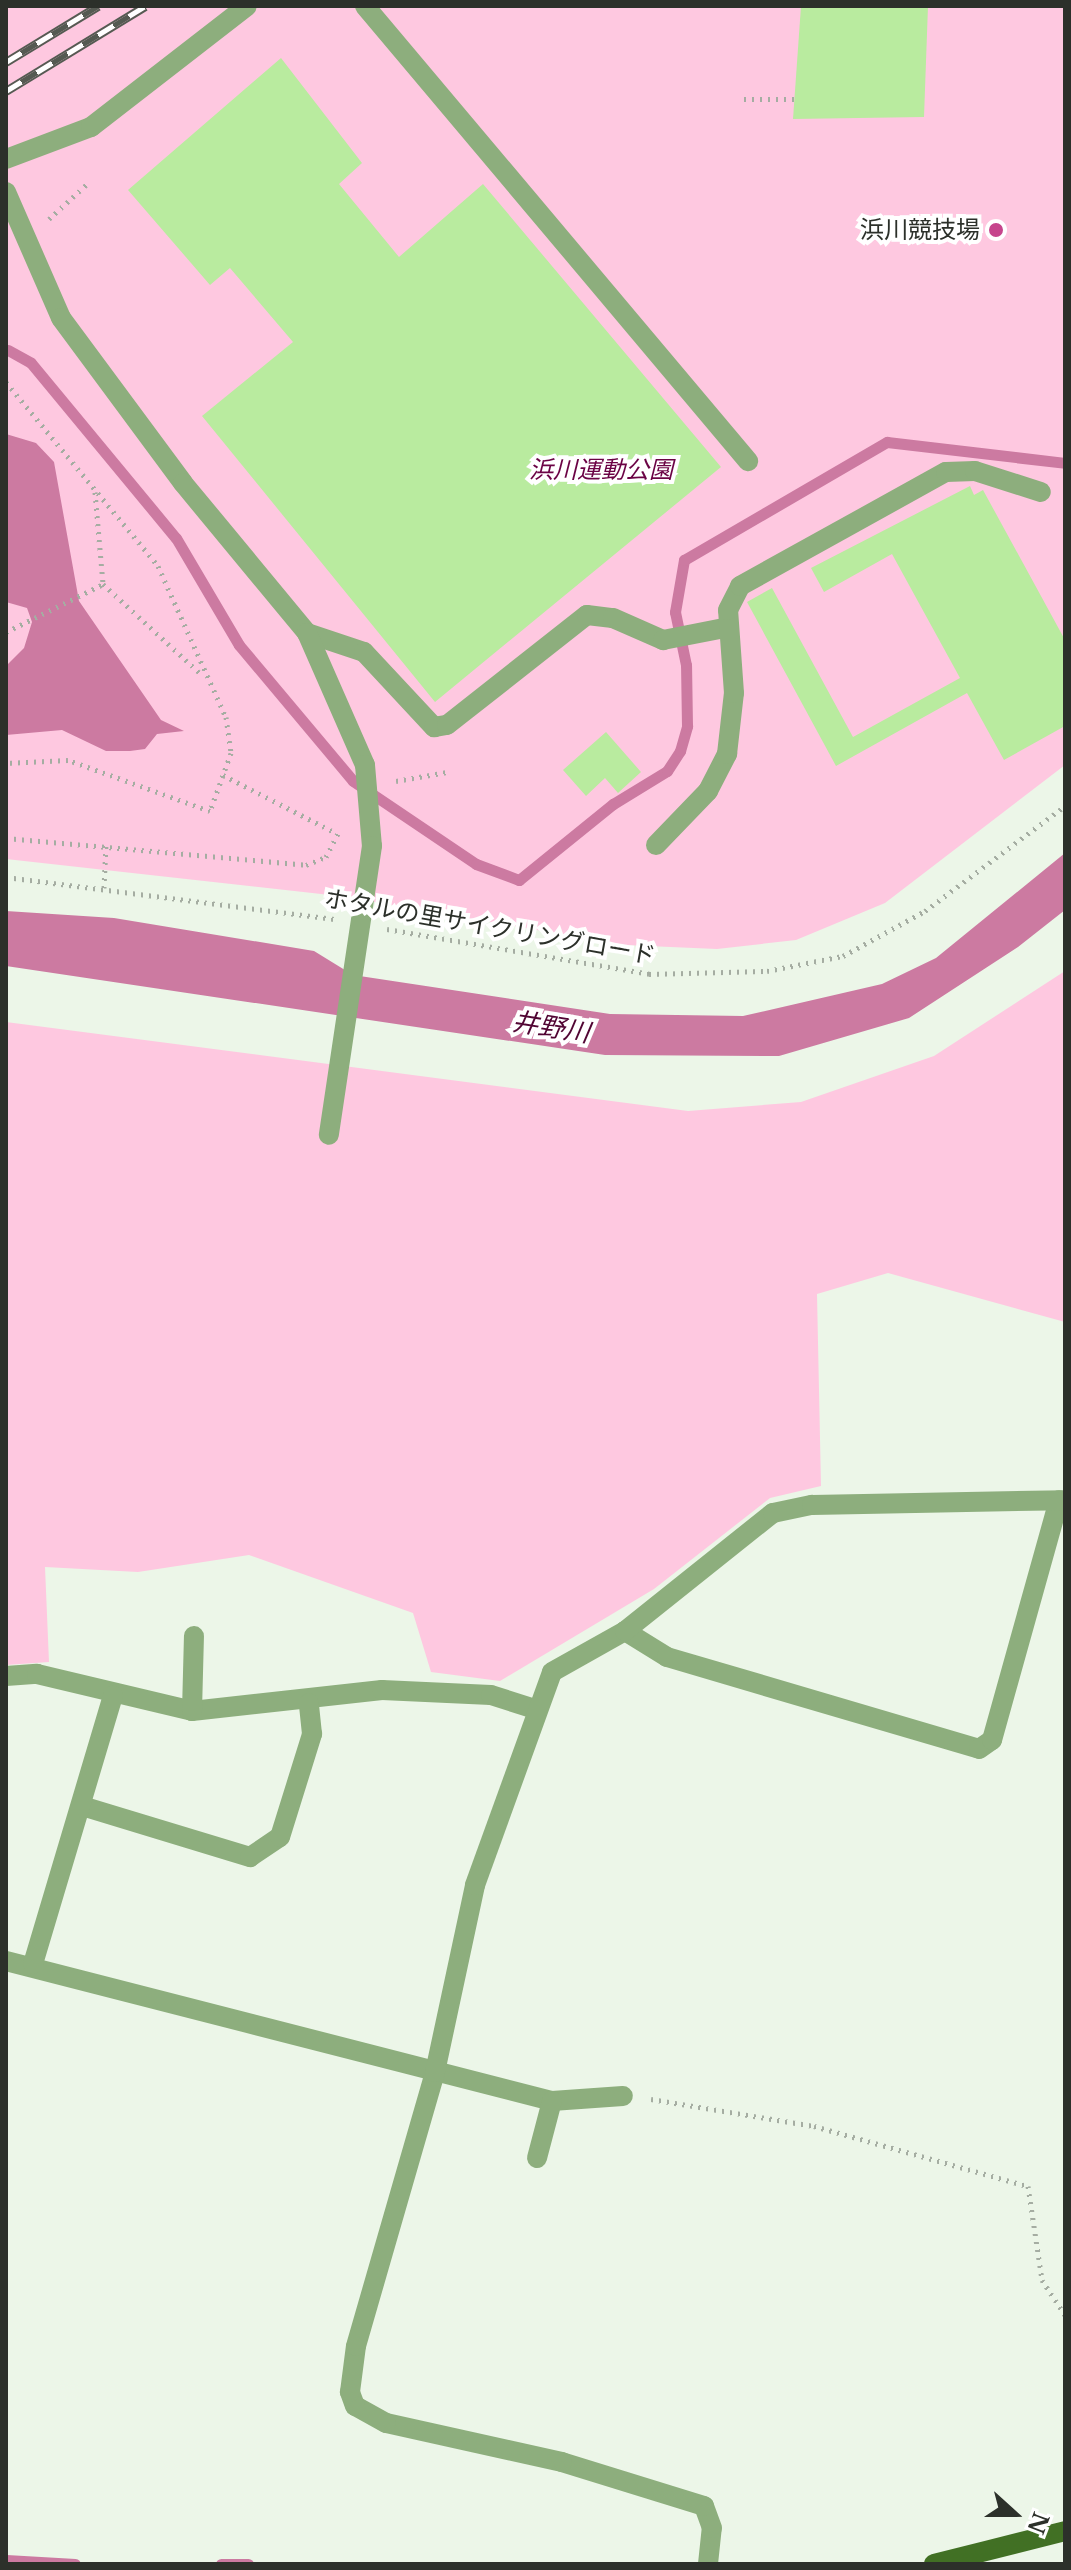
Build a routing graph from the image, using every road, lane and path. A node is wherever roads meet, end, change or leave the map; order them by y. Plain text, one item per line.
1 (247, 6) edge
2 (365, 6) edge
3 (744, 99) dead end
4 (794, 99) dead end
5 (6, 159) edge
6 (6, 192) edge
7 (6, 382) edge
8 (748, 461) dead end
9 (95, 491) junction
10 (1041, 492) dead end
11 (103, 584) junction
12 (729, 627) junction
13 (6, 632) edge
14 (307, 633) junction
15 (201, 674) junction
16 (6, 763) edge
17 (223, 775) junction
18 (1065, 806) edge
19 (337, 833) dead end
20 (6, 838) edge
21 (106, 844) junction
22 (656, 845) dead end
23 (326, 857) dead end
24 (6, 877) edge
25 (104, 888) junction
26 (338, 920) dead end
27 (369, 926) dead end
28 (329, 1135) dead end
29 (1062, 1500) edge
30 (625, 1631) junction
31 (194, 1636) dead end
32 (6, 1676) edge
33 (113, 1696) junction
34 (309, 1703) junction
35 (535, 1709) junction
36 (192, 1711) junction
37 (82, 1806) junction
38 (6, 1961) edge
39 (33, 1964) junction
40 (435, 2072) junction
41 (623, 2096) joint
42 (552, 2101) junction
43 (537, 2158) dead end
44 (1065, 2315) edge
45 (1065, 2531) edge
46 (708, 2564) edge
47 (934, 2564) edge

1 - 5 street
2 - 8 street
3 - 4 path
6 - 14 street
7 - 9 path
9 - 11 path
9 - 15 path
10 - 12 street
11 - 13 path
11 - 15 path
12 - 14 street
12 - 22 street
14 - 28 street
15 - 17 path
16 - 17 path
17 - 19 path
18 - 27 path, ホタルの里サイクリングロード
20 - 21 path
21 - 23 path
21 - 25 path
24 - 25 path, ホタルの里サイクリングロード
25 - 26 path, ホタルの里サイクリングロード
29 - 30 street
29 - 30 street
30 - 35 street
31 - 36 street
32 - 33 street
33 - 36 street
33 - 37 street
34 - 35 street
34 - 36 street
34 - 37 street
35 - 40 street
37 - 39 street
38 - 39 street
39 - 40 street
40 - 42 street
40 - 46 street
41 - 42 street
41 - 44 path
42 - 43 street
45 - 47 main road

